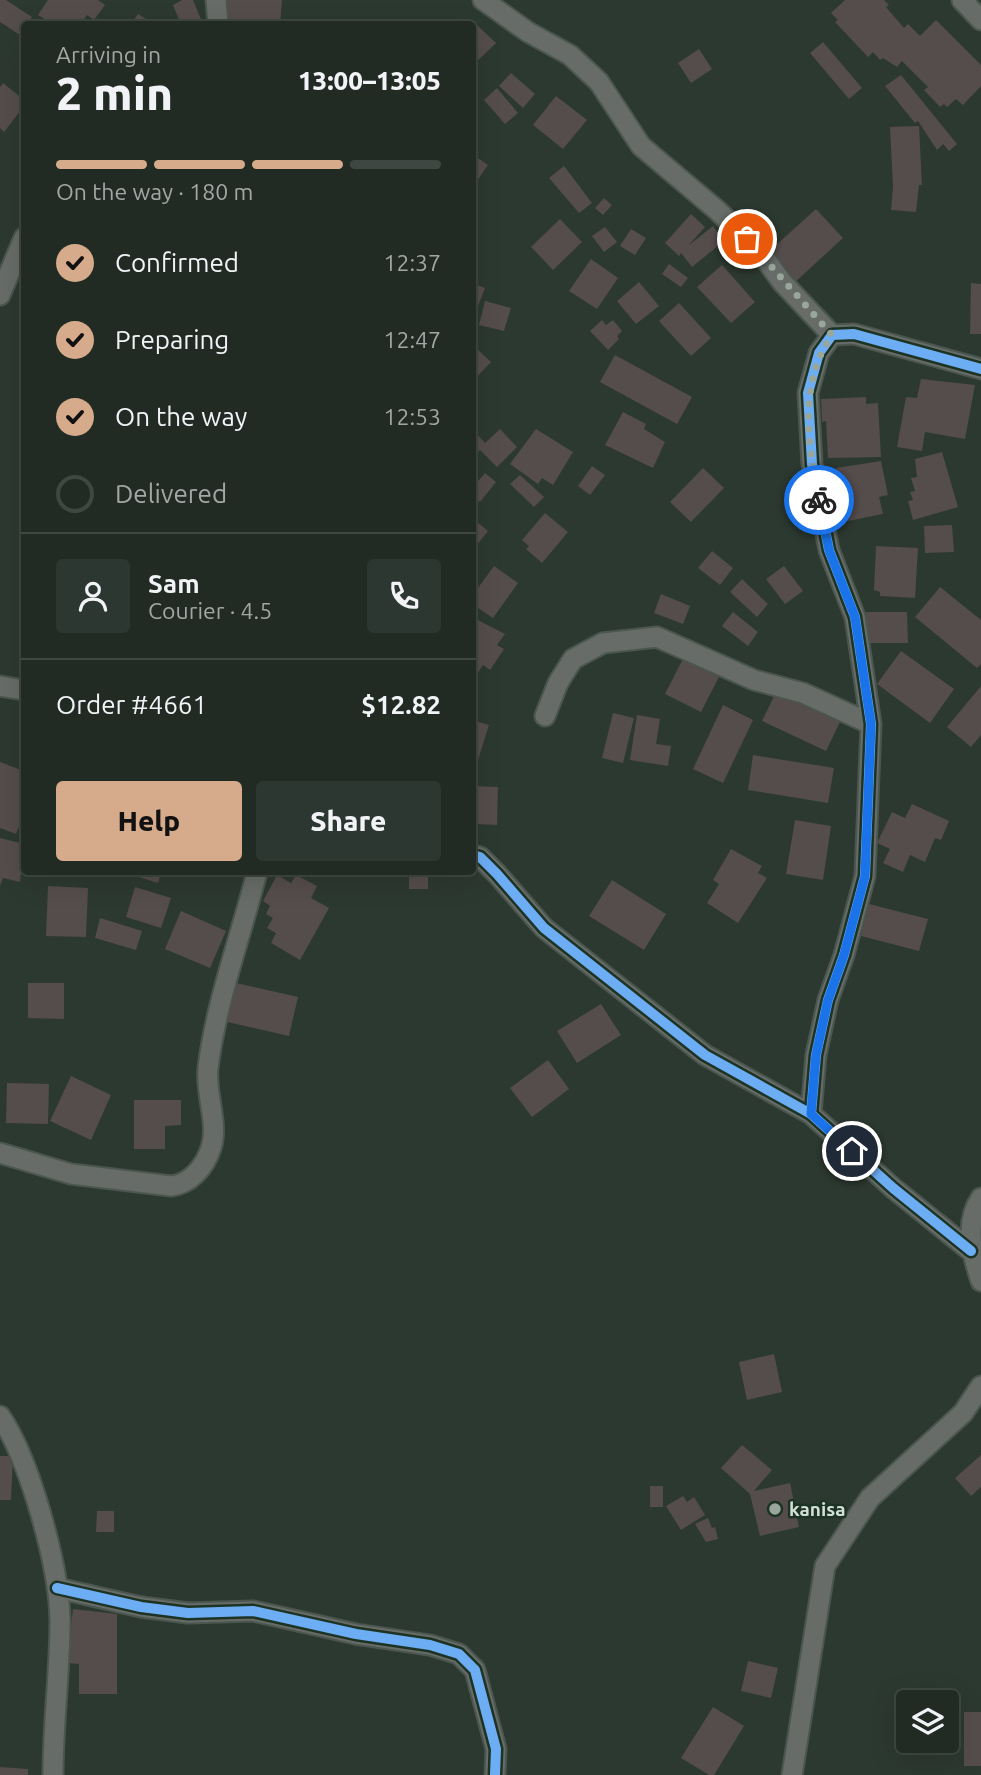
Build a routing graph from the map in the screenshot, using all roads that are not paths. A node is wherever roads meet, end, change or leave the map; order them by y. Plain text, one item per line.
1 (216, 0) edge
2 (483, 0) edge
3 (962, 0) edge
4 (981, 20) edge
5 (218, 21) edge
6 (21, 245) edge
7 (0, 295) edge
8 (832, 335) junction
9 (981, 369) edge
10 (0, 686) edge
11 (21, 690) edge
12 (545, 716) dead end
13 (871, 724) junction
14 (476, 856) edge
15 (256, 875) edge
16 (811, 1114) junction
17 (0, 1153) edge
18 (981, 1198) edge
19 (971, 1251) junction
20 (981, 1281) edge
21 (981, 1386) edge
22 (0, 1416) edge
23 (57, 1588) junction
24 (53, 1775) edge
25 (495, 1775) edge
26 (792, 1775) edge

1 - 5 street
2 - 8 street
3 - 4 street
6 - 7 street
8 - 9 street
8 - 13 street
10 - 11 street
12 - 13 street
13 - 16 street
14 - 16 street
15 - 17 street
16 - 19 street
18 - 19 street
19 - 20 street
21 - 26 street
22 - 23 street
23 - 24 street
23 - 25 street

